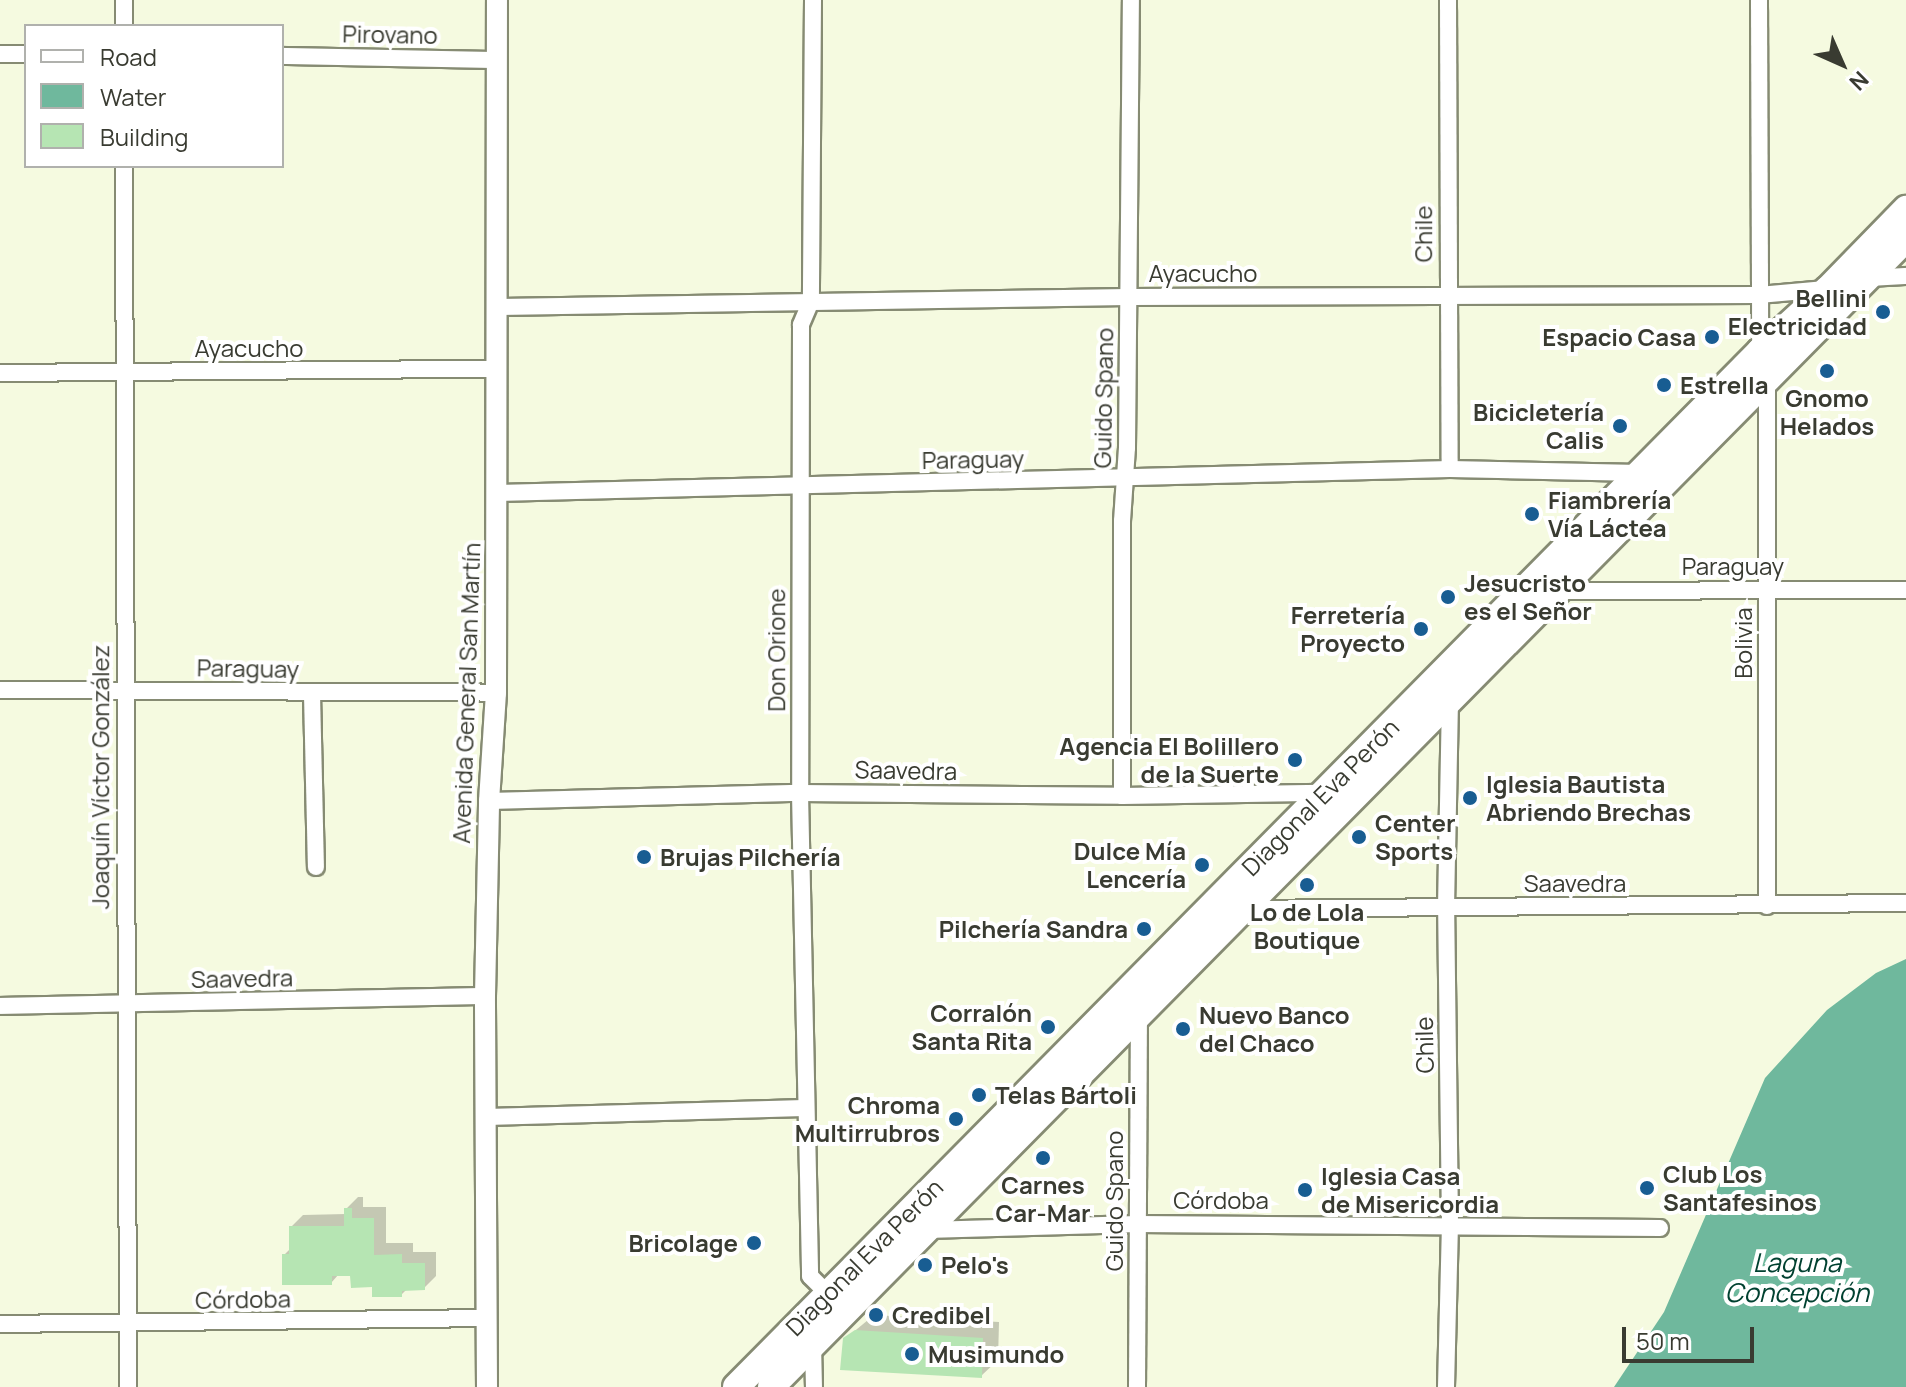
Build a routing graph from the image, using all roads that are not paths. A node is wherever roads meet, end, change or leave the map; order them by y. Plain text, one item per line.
1 (124, 0) edge
2 (497, 0) edge
3 (813, 0) edge
4 (1131, 0) edge
5 (1448, 0) edge
6 (1759, 0) edge
7 (124, 24) edge
8 (0, 54) edge
9 (24, 54) edge
10 (284, 56) edge
11 (498, 60) junction
12 (124, 168) edge
13 (1906, 209) edge
14 (1906, 239) edge
15 (1906, 276) edge
16 (1868, 278) junction
17 (1828, 289) junction
18 (1759, 295) junction
19 (1128, 297) junction
20 (1447, 298) junction
21 (811, 301) junction
22 (499, 307) junction
23 (1760, 351) junction
24 (498, 369) junction
25 (0, 373) edge
26 (123, 373) junction
27 (1767, 380) junction
28 (1450, 469) junction
29 (1642, 473) junction
30 (1126, 480) junction
31 (799, 487) junction
32 (497, 493) junction
33 (1906, 590) edge
34 (1560, 591) junction
35 (1767, 591) junction
36 (123, 689) junction
37 (0, 690) edge
38 (496, 693) junction
39 (312, 694) junction
40 (1450, 702) junction
41 (800, 793) junction
42 (1323, 793) junction
43 (1122, 796) junction
44 (489, 801) junction
45 (316, 867) dead end
46 (1906, 903) edge
47 (1767, 906) junction
48 (1446, 908) junction
49 (1243, 909) junction
50 (485, 996) junction
51 (124, 1005) junction
52 (0, 1006) edge
53 (1139, 1016) junction
54 (805, 1108) junction
55 (486, 1117) junction
56 (1138, 1224) junction
57 (1450, 1225) junction
58 (1660, 1228) dead end
59 (926, 1230) junction
60 (828, 1294) junction
61 (486, 1318) junction
62 (0, 1324) edge
63 (128, 1325) junction
64 (813, 1344) junction
65 (128, 1387) edge
66 (487, 1387) edge
67 (736, 1387) edge
68 (771, 1387) edge
69 (814, 1387) edge
70 (1137, 1387) edge
71 (1446, 1387) edge

1 - 7 street
2 - 11 street, Avenida General San Martín
3 - 21 street, Don Orione
4 - 19 street, Guido Spano
5 - 20 street, Chile
6 - 18 street
8 - 9 street
10 - 11 street, Pirovano
11 - 22 street, Avenida General San Martín
12 - 26 street, Joaquín Víctor González
13 - 17 main road, Diagonal Eva Perón
14 - 16 main road, Diagonal Eva Perón
15 - 16 street, Ayacucho
16 - 17 street, Ayacucho
16 - 27 main road, Diagonal Eva Perón
17 - 18 street, Ayacucho
17 - 23 main road, Diagonal Eva Perón
18 - 20 street, Ayacucho
18 - 23 street
19 - 20 street, Ayacucho
19 - 21 street, Ayacucho
19 - 30 street, Guido Spano
20 - 28 street, Chile
21 - 22 street, Ayacucho
21 - 31 street, Don Orione
22 - 24 street, Avenida General San Martín
23 - 29 main road, Diagonal Eva Perón
24 - 26 street, Ayacucho
24 - 32 street, Avenida General San Martín
25 - 26 street, Ayacucho
26 - 36 street, Joaquín Víctor González
27 - 34 main road, Diagonal Eva Perón
27 - 35 street, Bolivia
28 - 29 street, Paraguay
28 - 30 street, Paraguay
29 - 42 main road, Diagonal Eva Perón
30 - 31 street, Paraguay
30 - 43 street, Guido Spano
31 - 32 street, Paraguay
31 - 41 street, Don Orione
32 - 38 street, Avenida General San Martín
33 - 35 street, Paraguay
34 - 35 street, Paraguay
34 - 40 main road, Diagonal Eva Perón
35 - 47 street, Bolivia
36 - 37 street, Paraguay
36 - 39 street, Paraguay
36 - 51 street, Joaquín Víctor González
38 - 39 street, Paraguay
38 - 44 street, Avenida General San Martín
39 - 45 street
40 - 48 street, Chile
40 - 49 main road, Diagonal Eva Perón
41 - 43 street, Saavedra
41 - 44 street, Saavedra
41 - 54 street, Don Orione
42 - 43 street, Saavedra
42 - 60 main road, Diagonal Eva Perón
44 - 50 street, Avenida General San Martín
46 - 47 street, Saavedra
47 - 48 street, Saavedra
48 - 49 street, Saavedra
48 - 57 street, Chile
49 - 53 main road, Diagonal Eva Perón
50 - 51 street, Saavedra
50 - 55 street, Avenida General San Martín
51 - 52 street, Saavedra
51 - 63 street, Joaquín Víctor González
53 - 56 street, Guido Spano
53 - 59 main road, Diagonal Eva Perón
54 - 55 street
54 - 60 street, Don Orione
55 - 61 street, Avenida General San Martín
56 - 57 street, Córdoba
56 - 59 street, Córdoba
56 - 70 street, Guido Spano
57 - 58 street, Córdoba
57 - 71 street, Chile
59 - 64 main road, Diagonal Eva Perón
60 - 67 main road, Diagonal Eva Perón
61 - 63 street, Córdoba
61 - 66 street, Avenida General San Martín
62 - 63 street, Córdoba
63 - 65 street, Joaquín Víctor González
64 - 68 main road, Diagonal Eva Perón
64 - 69 street

